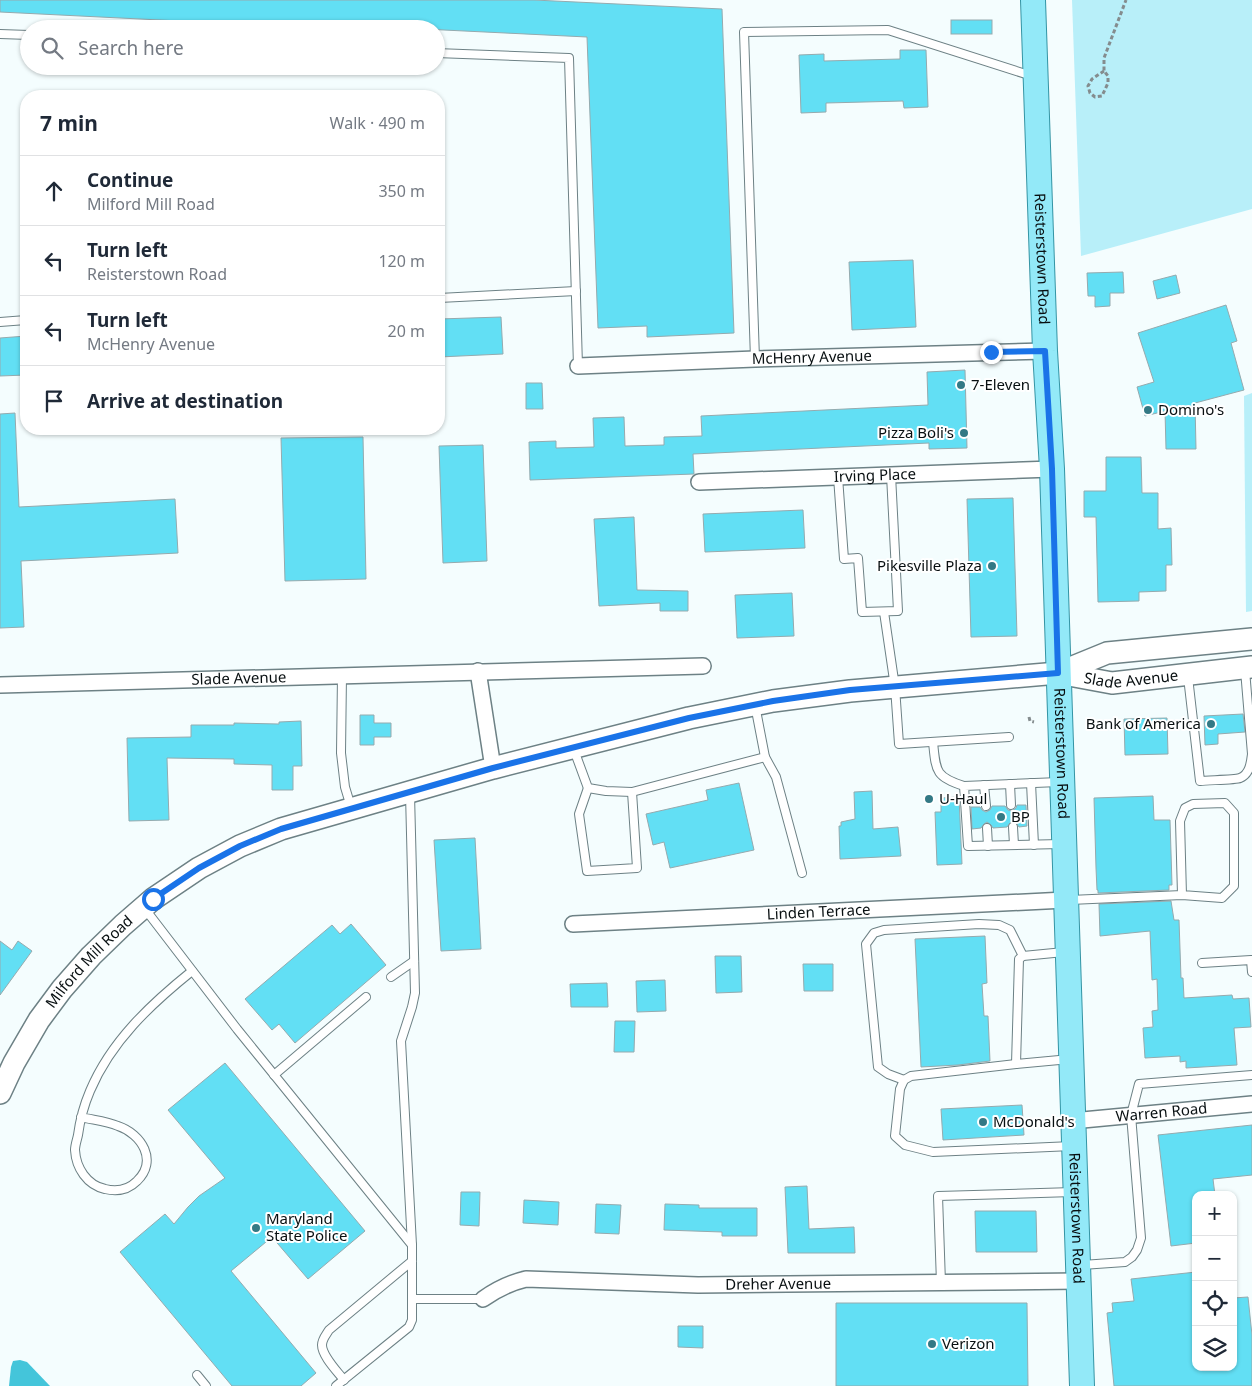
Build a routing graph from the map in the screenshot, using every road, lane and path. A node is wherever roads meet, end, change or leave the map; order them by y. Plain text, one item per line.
1 (1033, 0) edge
2 (1126, 0) edge
3 (0, 34) edge
4 (20, 35) edge
5 (445, 53) edge
6 (1104, 71) junction
7 (1036, 78) junction
8 (576, 290) junction
9 (445, 298) edge
10 (20, 320) edge
11 (0, 322) edge
12 (1045, 351) junction
13 (754, 360) junction
14 (578, 366) joint
15 (1052, 469) junction
16 (891, 475) junction
17 (838, 477) junction
18 (699, 482) dead end
19 (884, 612) junction
20 (1252, 639) edge
21 (703, 666) dead end
22 (1248, 668) edge
23 (478, 671) junction
24 (1058, 673) junction
25 (342, 675) junction
26 (1188, 675) junction
27 (0, 685) edge
28 (895, 687) junction
29 (754, 705) junction
30 (1029, 717) dead end
31 (1034, 722) dead end
32 (1009, 737) dead end
33 (932, 742) junction
34 (573, 748) junction
35 (765, 757) junction
36 (493, 768) junction
37 (1061, 782) junction
38 (1031, 783) junction
39 (1010, 784) junction
40 (984, 785) junction
41 (964, 786) junction
42 (588, 788) junction
43 (410, 792) junction
44 (632, 792) junction
45 (1011, 805) dead end
46 (986, 806) dead end
47 (352, 808) junction
48 (1013, 827) dead end
49 (987, 828) dead end
50 (1063, 844) junction
51 (1014, 845) junction
52 (1034, 845) junction
53 (988, 846) junction
54 (802, 873) dead end
55 (1182, 895) junction
56 (1065, 900) junction
57 (144, 907) junction
58 (573, 924) dead end
59 (1066, 952) junction
60 (1023, 956) junction
61 (414, 961) junction
62 (1202, 963) dead end
63 (192, 971) junction
64 (1252, 972) edge
65 (391, 978) dead end
66 (366, 997) dead end
67 (1070, 1059) junction
68 (1016, 1064) junction
69 (274, 1075) junction
70 (1252, 1075) edge
71 (907, 1078) junction
72 (0, 1093) edge
73 (1252, 1104) edge
74 (1131, 1115) junction
75 (81, 1117) junction
76 (1072, 1121) junction
77 (1073, 1146) junction
78 (1075, 1192) junction
79 (412, 1245) junction
80 (412, 1261) junction
81 (1078, 1273) junction
82 (941, 1282) junction
83 (412, 1299) junction
84 (483, 1299) joint
85 (197, 1375) dead end
86 (344, 1380) junction
87 (206, 1386) edge
88 (336, 1386) edge
89 (1082, 1386) edge

1 - 7 main road, Reisterstown Road
2 - 6 path
3 - 4 lane
5 - 8 lane
6 - 6 path
7 - 12 main road, Reisterstown Road
7 - 13 lane
8 - 9 lane
8 - 14 lane
10 - 11 lane
12 - 13 street, McHenry Avenue
12 - 15 main road, Reisterstown Road
13 - 14 street, McHenry Avenue
15 - 16 street, Irving Place
15 - 24 main road, Reisterstown Road
16 - 17 street, Irving Place
16 - 19 lane
17 - 18 street, Irving Place
17 - 19 lane
19 - 28 lane
20 - 24 main road, Slade Avenue
21 - 23 street, Slade Avenue
22 - 26 main road, Slade Avenue
22 - 26 lane
23 - 25 street, Slade Avenue
23 - 36 street
24 - 26 main road, Slade Avenue
24 - 28 main road, Milford Mill Road
24 - 37 main road, Reisterstown Road
25 - 27 street, Slade Avenue
25 - 47 lane
28 - 29 main road, Milford Mill Road
28 - 33 lane
29 - 34 main road, Milford Mill Road
29 - 35 lane
30 - 31 path
32 - 33 lane
33 - 41 lane
34 - 36 main road, Milford Mill Road
34 - 42 lane
35 - 44 lane
35 - 54 lane
36 - 43 main road, Milford Mill Road
37 - 38 lane
37 - 50 main road, Reisterstown Road
38 - 39 lane
38 - 52 lane
39 - 40 lane
39 - 45 lane
40 - 41 lane
40 - 46 lane
41 - 53 lane
42 - 44 lane
42 - 44 lane
43 - 47 main road, Milford Mill Road
43 - 61 lane
47 - 57 main road, Milford Mill Road
48 - 51 lane
49 - 53 lane
50 - 52 lane
50 - 56 main road, Reisterstown Road
51 - 52 lane
51 - 53 lane
55 - 55 lane
55 - 56 lane
56 - 58 street, Linden Terrace
56 - 59 main road, Reisterstown Road
57 - 63 lane
57 - 72 main road, Milford Mill Road
59 - 60 lane
59 - 67 main road, Reisterstown Road
60 - 68 lane
60 - 71 lane
61 - 65 lane
61 - 79 lane
62 - 64 lane
63 - 69 lane
63 - 75 lane
66 - 69 lane
67 - 68 lane
67 - 76 main road, Reisterstown Road
68 - 71 lane
69 - 79 lane
70 - 74 lane
71 - 77 lane
73 - 74 street, Warren Road
74 - 76 street, Warren Road
74 - 81 lane
75 - 75 lane
76 - 77 main road, Reisterstown Road
77 - 78 main road, Reisterstown Road
78 - 81 main road, Reisterstown Road
78 - 82 lane
79 - 80 lane
80 - 83 lane
80 - 86 lane
81 - 82 street, Dreher Avenue
81 - 89 main road, Reisterstown Road
82 - 84 street, Dreher Avenue
83 - 84 lane
83 - 86 lane
85 - 87 lane
86 - 88 lane

